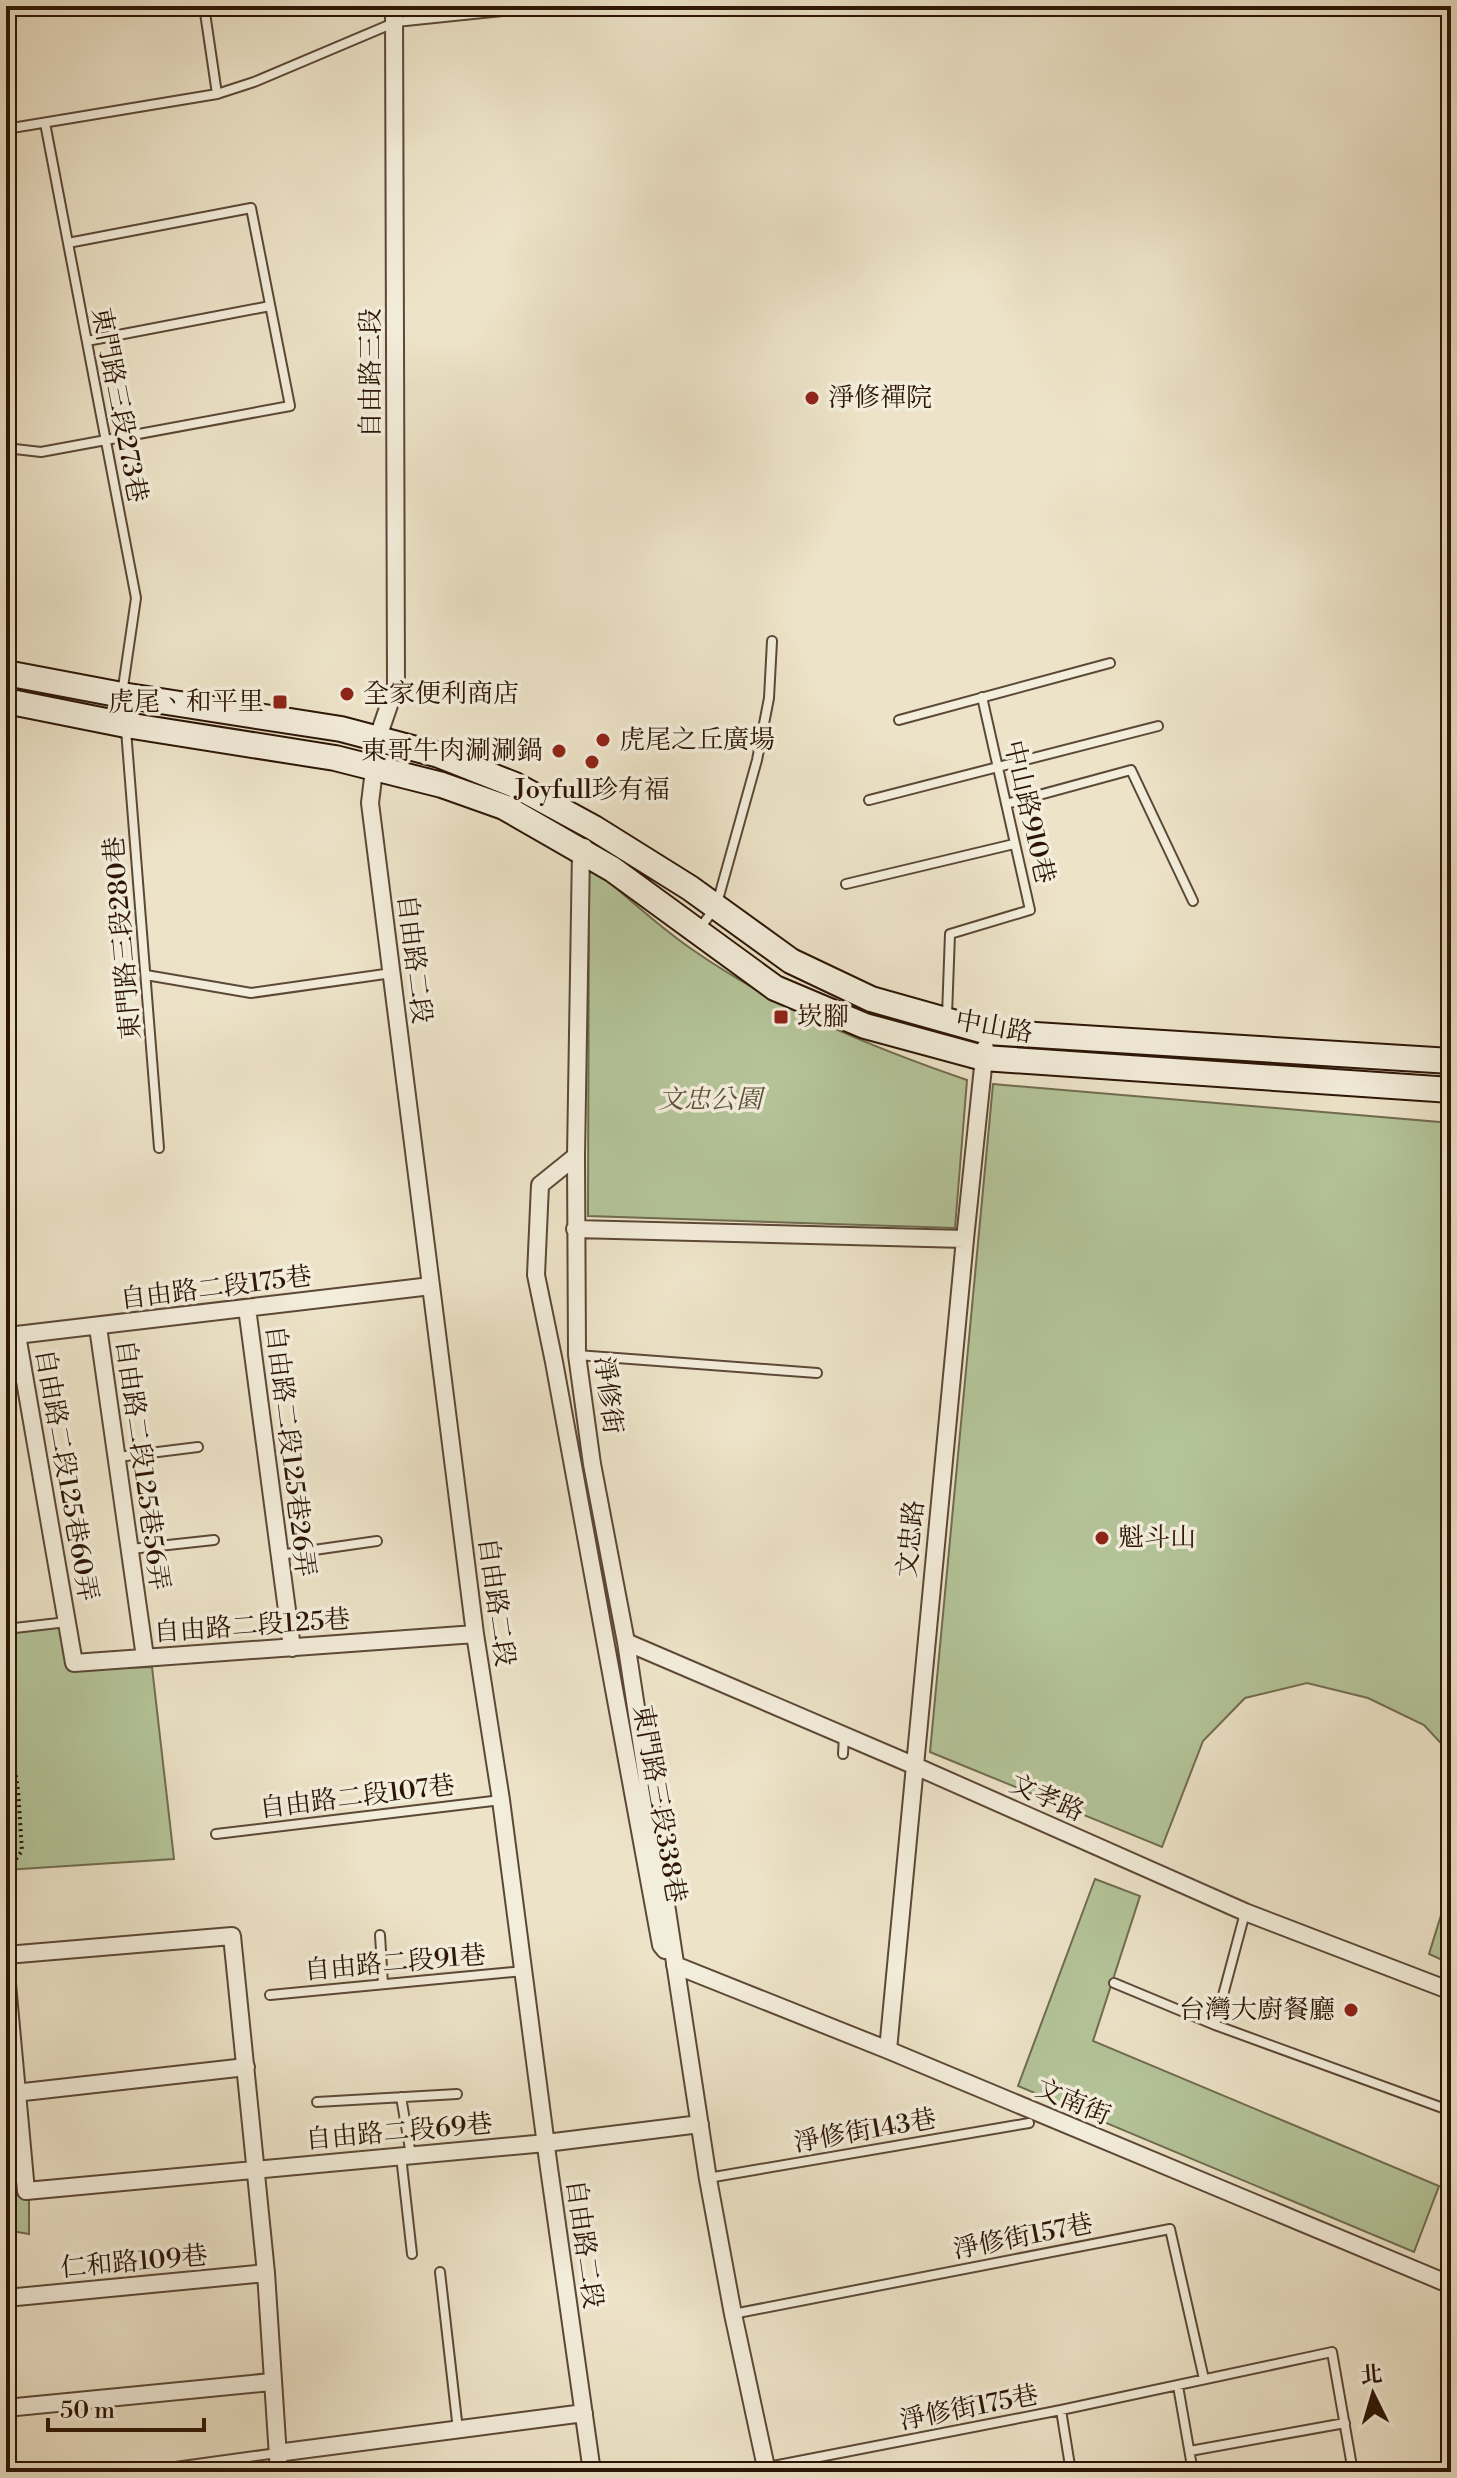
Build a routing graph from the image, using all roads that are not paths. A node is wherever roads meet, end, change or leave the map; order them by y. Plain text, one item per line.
1 (204, 6) edge
2 (551, 6) edge
3 (395, 14) edge
4 (217, 94) junction
5 (45, 123) junction
6 (6, 129) edge
7 (68, 243) junction
8 (270, 306) junction
9 (87, 341) junction
10 (105, 439) junction
11 (6, 448) edge
12 (772, 641) dead end
13 (1110, 663) dead end
14 (6, 673) edge
15 (122, 695) junction
16 (982, 697) junction
17 (6, 701) edge
18 (899, 720) dead end
19 (126, 725) junction
20 (1158, 726) dead end
21 (378, 737) junction
22 (997, 765) junction
23 (373, 767) junction
24 (869, 800) dead end
25 (1006, 804) junction
26 (594, 828) junction
27 (1014, 844) junction
28 (581, 851) junction
29 (846, 884) dead end
30 (1193, 901) dead end
31 (716, 907) junction
32 (696, 933) junction
33 (392, 973) junction
34 (146, 975) junction
35 (946, 1020) junction
36 (988, 1032) junction
37 (983, 1058) junction
38 (1451, 1061) edge
39 (1451, 1090) edge
40 (159, 1148) dead end
41 (576, 1156) junction
42 (575, 1229) junction
43 (965, 1239) junction
44 (431, 1286) junction
45 (247, 1308) junction
46 (98, 1327) junction
47 (11, 1336) edge
48 (577, 1355) junction
49 (817, 1373) dead end
50 (198, 1447) dead end
51 (118, 1457) junction
52 (214, 1540) dead end
53 (377, 1541) dead end
54 (131, 1549) junction
55 (279, 1555) junction
56 (67, 1622) junction
57 (6, 1629) edge
58 (475, 1634) junction
59 (626, 1642) junction
60 (292, 1648) junction
61 (145, 1657) junction
62 (844, 1735) junction
63 (843, 1754) dead end
64 (913, 1765) junction
65 (501, 1800) junction
66 (216, 1834) dead end
67 (1245, 1912) junction
68 (380, 1935) dead end
69 (6, 1955) edge
70 (675, 1965) junction
71 (524, 1971) junction
72 (6, 1973) edge
73 (1114, 1983) dead end
74 (383, 1984) junction
75 (1451, 1991) edge
76 (270, 1995) dead end
77 (1215, 2025) junction
78 (888, 2050) junction
79 (246, 2067) junction
80 (15, 2093) junction
81 (457, 2094) dead end
82 (401, 2097) junction
83 (317, 2102) dead end
84 (1451, 2111) edge
85 (1029, 2123) dead end
86 (700, 2124) junction
87 (546, 2143) junction
88 (406, 2155) junction
89 (256, 2169) junction
90 (708, 2179) junction
91 (412, 2254) dead end
92 (440, 2272) dead end
93 (266, 2273) junction
94 (1451, 2285) edge
95 (6, 2298) edge
96 (733, 2314) junction
97 (1204, 2379) junction
98 (271, 2382) junction
99 (1178, 2386) junction
100 (6, 2408) edge
101 (1061, 2410) junction
102 (584, 2413) junction
103 (1345, 2423) junction
104 (458, 2431) junction
105 (1190, 2451) junction
106 (277, 2453) junction
107 (154, 2470) edge
108 (768, 2470) edge
109 (139, 2472) edge
110 (279, 2472) edge
111 (592, 2472) edge
112 (1071, 2472) edge
113 (1193, 2472) edge
114 (1353, 2472) edge

1 - 4 lane
2 - 3 lane
3 - 4 lane
3 - 21 street, 自由路三段
4 - 5 lane
5 - 6 lane
5 - 7 lane, 東門路三段273巷
7 - 8 lane
7 - 9 lane, 東門路三段273巷
8 - 9 lane
8 - 10 lane
9 - 10 lane, 東門路三段273巷
10 - 11 lane
10 - 15 lane, 東門路三段273巷
12 - 31 lane
13 - 16 lane
14 - 15 main road, 中山路
15 - 21 main road, 中山路
16 - 18 lane
16 - 22 lane, 中山路910巷
17 - 19 main road, 中山路
19 - 23 main road, 中山路
19 - 34 lane, 東門路三段280巷
20 - 22 lane
21 - 23 street, 自由路二段
21 - 26 main road, 中山路
22 - 24 lane
22 - 25 lane, 中山路910巷
23 - 28 main road, 中山路
23 - 33 street, 自由路二段
25 - 27 lane, 中山路910巷
25 - 30 lane
26 - 28 street, 淨修街
26 - 31 main road, 中山路
27 - 29 lane
27 - 35 lane, 中山路910巷
28 - 32 main road, 中山路
28 - 41 street, 淨修街
31 - 32 lane
31 - 35 main road, 中山路
32 - 37 main road, 中山路
33 - 34 lane
33 - 44 street, 自由路二段
34 - 40 lane, 東門路三段280巷
35 - 36 main road, 中山路
36 - 37 street, 文忠路
36 - 38 main road, 中山路
37 - 39 main road, 中山路
37 - 43 street, 文忠路
41 - 42 street, 淨修街
41 - 70 street, 東門路三段338巷
42 - 43 street
42 - 48 street, 淨修街
43 - 64 street, 文忠路
44 - 45 street, 自由路二段175巷
44 - 58 street, 自由路二段
45 - 46 street, 自由路二段175巷
45 - 55 street, 自由路二段125巷26弄
46 - 47 street, 自由路二段175巷
46 - 51 street, 自由路二段125巷56弄
47 - 56 street, 自由路二段125巷60弄
48 - 49 lane
48 - 59 street, 淨修街
50 - 51 lane
51 - 54 street, 自由路二段125巷56弄
52 - 54 lane
53 - 55 lane
54 - 61 street, 自由路二段125巷56弄
55 - 60 street, 自由路二段125巷26弄
56 - 57 lane
56 - 61 street, 自由路二段125巷
58 - 60 street, 自由路二段125巷
58 - 65 street, 自由路二段
59 - 62 street, 文孝路
59 - 70 street, 淨修街
60 - 61 street, 自由路二段125巷
62 - 63 lane
62 - 64 street, 文孝路
64 - 67 street, 文孝路
64 - 78 street, 文忠路
65 - 66 lane, 自由路二段107巷
65 - 71 street, 自由路二段
67 - 75 street, 文孝路
67 - 77 lane
68 - 74 lane
69 - 79 street
70 - 78 street, 文南街
70 - 86 street, 東門路三段338巷
71 - 74 lane, 自由路二段91巷
71 - 87 street, 自由路二段
72 - 80 street
73 - 77 lane
74 - 76 lane, 自由路二段91巷
77 - 84 lane
78 - 94 street, 文南街
79 - 80 street
79 - 89 street
80 - 89 street, 自由路二段69巷
81 - 82 lane
82 - 83 lane
82 - 88 lane
85 - 90 lane, 淨修街143巷
86 - 87 street, 自由路二段69巷
86 - 90 street, 東門路三段338巷
87 - 88 street, 自由路二段69巷
87 - 102 street, 自由路二段
88 - 89 street, 自由路二段69巷
88 - 91 lane
89 - 93 street
90 - 96 street, 東門路三段338巷
92 - 104 lane
93 - 95 street, 仁和路109巷
93 - 98 street
96 - 97 lane, 淨修街157巷
96 - 108 street, 東門路三段338巷
97 - 99 lane, 淨修街175巷
97 - 103 lane, 淨修街175巷
98 - 100 street
98 - 106 street
99 - 101 lane, 淨修街175巷
99 - 105 lane
101 - 108 lane, 淨修街175巷
101 - 112 lane
102 - 104 street
102 - 111 street, 自由路二段
103 - 105 lane
103 - 114 lane, 淨修街175巷
104 - 106 street
105 - 113 lane
106 - 107 lane
106 - 110 street
107 - 109 lane

